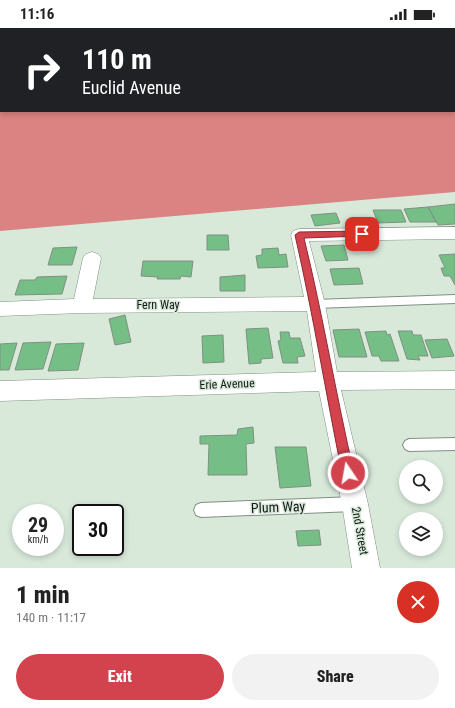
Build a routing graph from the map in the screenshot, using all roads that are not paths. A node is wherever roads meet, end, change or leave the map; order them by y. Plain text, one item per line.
1 (455, 233) edge
2 (92, 258) dead end
3 (455, 298) edge
4 (315, 304) junction
5 (82, 306) junction
6 (0, 309) edge
7 (455, 380) edge
8 (328, 381) junction
9 (0, 391) edge
10 (455, 444) edge
11 (409, 445) dead end
12 (355, 504) junction
13 (201, 510) dead end
14 (366, 568) edge

1 - 4 street, 2nd Street
2 - 5 street
3 - 4 lane
4 - 5 street, Fern Way
4 - 8 street, 2nd Street
5 - 6 street, Fern Way
7 - 8 street, Erie Avenue
8 - 9 street, Erie Avenue
8 - 12 street, 2nd Street
10 - 11 lane
12 - 13 lane, Plum Way
12 - 14 street, 2nd Street

